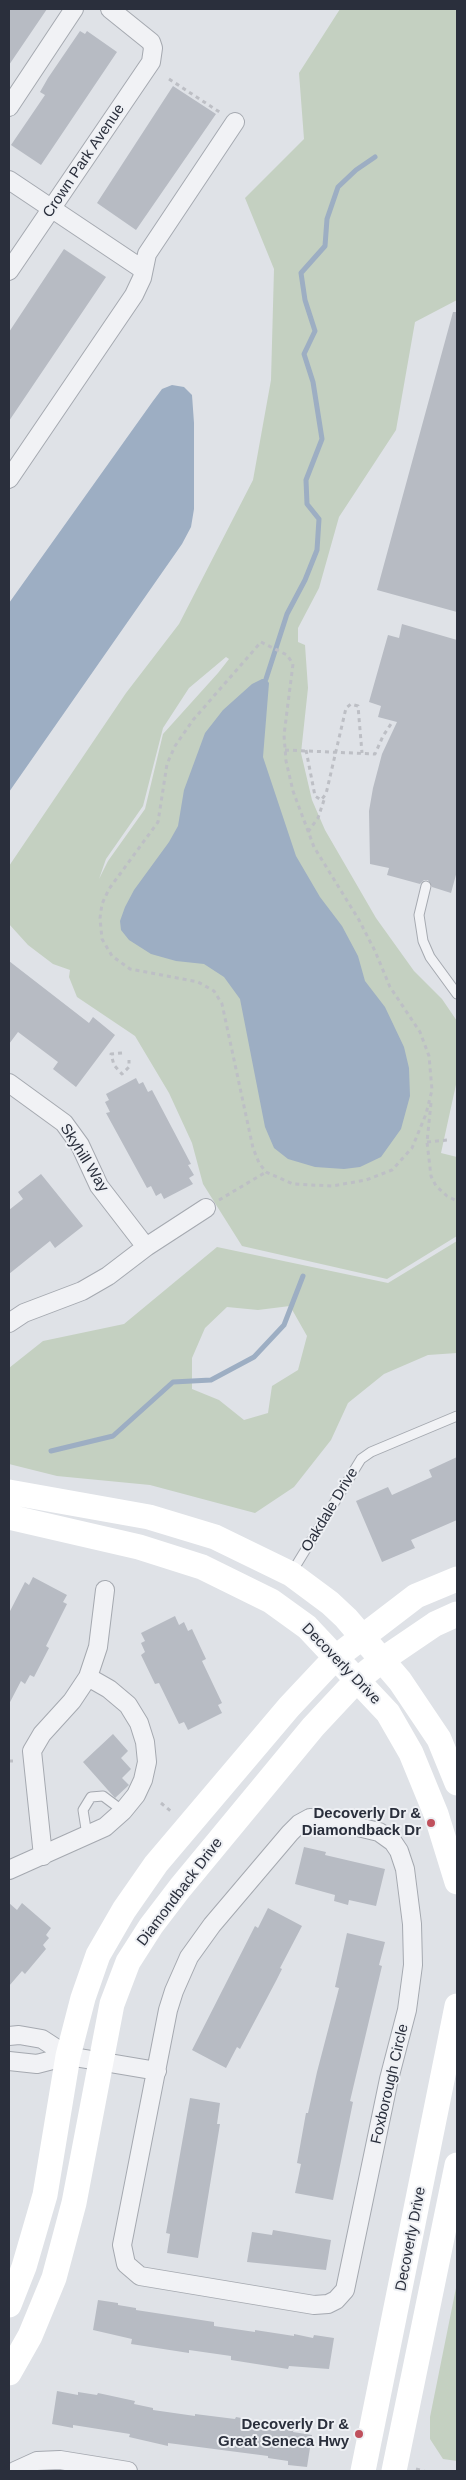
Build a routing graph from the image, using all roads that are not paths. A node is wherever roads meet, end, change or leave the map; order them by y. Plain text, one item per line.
1 (74, 9) edge
2 (110, 9) edge
3 (9, 107) edge
4 (235, 122) road end
5 (9, 180) edge
6 (52, 208) junction
7 (142, 270) junction
8 (9, 271) edge
9 (9, 480) edge
10 (426, 886) dead end
11 (457, 994) edge
12 (9, 1083) edge
13 (206, 1208) road end
14 (146, 1247) junction
15 (9, 1323) edge
16 (457, 1416) edge
17 (9, 1492) edge
18 (76, 1504) junction
19 (9, 1517) edge
20 (73, 1530) junction
21 (291, 1574) junction
22 (457, 1579) edge
23 (105, 1590) dead end
24 (457, 1614) edge
25 (361, 1637) junction
26 (335, 1658) junction
27 (382, 1660) junction
28 (88, 1677) junction
29 (356, 1681) junction
30 (457, 1783) edge
31 (123, 1812) junction
32 (87, 1835) junction
33 (43, 1856) junction
34 (9, 1870) edge
35 (457, 1882) edge
36 (457, 2006) edge
37 (9, 2036) edge
38 (68, 2056) junction
39 (100, 2060) junction
40 (9, 2061) edge
41 (157, 2071) junction
42 (457, 2165) edge
43 (9, 2305) edge
44 (9, 2373) edge
45 (405, 2470) edge
46 (16, 2471) edge
47 (128, 2471) edge
48 (363, 2471) edge

1 - 3 street
2 - 6 street, Crown Park Avenue
4 - 7 street
5 - 6 street
6 - 7 street
6 - 8 street, Crown Park Avenue
7 - 9 street
10 - 11 lane
12 - 14 street, Skyhill Way
13 - 14 street
14 - 15 street
16 - 21 lane, Oakdale Drive
17 - 18 street, Decoverly Drive
18 - 20 street
18 - 21 street, Decoverly Drive
19 - 20 street, Decoverly Drive
20 - 26 street, Decoverly Drive
21 - 25 street, Decoverly Drive
22 - 25 street
23 - 28 street
24 - 27 street, Diamondback Drive
25 - 26 street
25 - 27 street, Decoverly Drive
26 - 29 street, Decoverly Drive
26 - 38 street
27 - 29 street, Diamondback Drive
27 - 30 street, Decoverly Drive
28 - 31 street
28 - 33 street
29 - 35 street, Decoverly Drive
29 - 39 street, Diamondback Drive
31 - 32 street
31 - 32 lane
32 - 33 street
33 - 34 street
36 - 48 street, Decoverly Drive
37 - 38 street
38 - 39 street
38 - 40 street
38 - 43 street
39 - 41 street
39 - 44 street, Diamondback Drive
41 - 41 street, Foxborough Circle
42 - 45 street, Decoverly Drive
46 - 47 street

